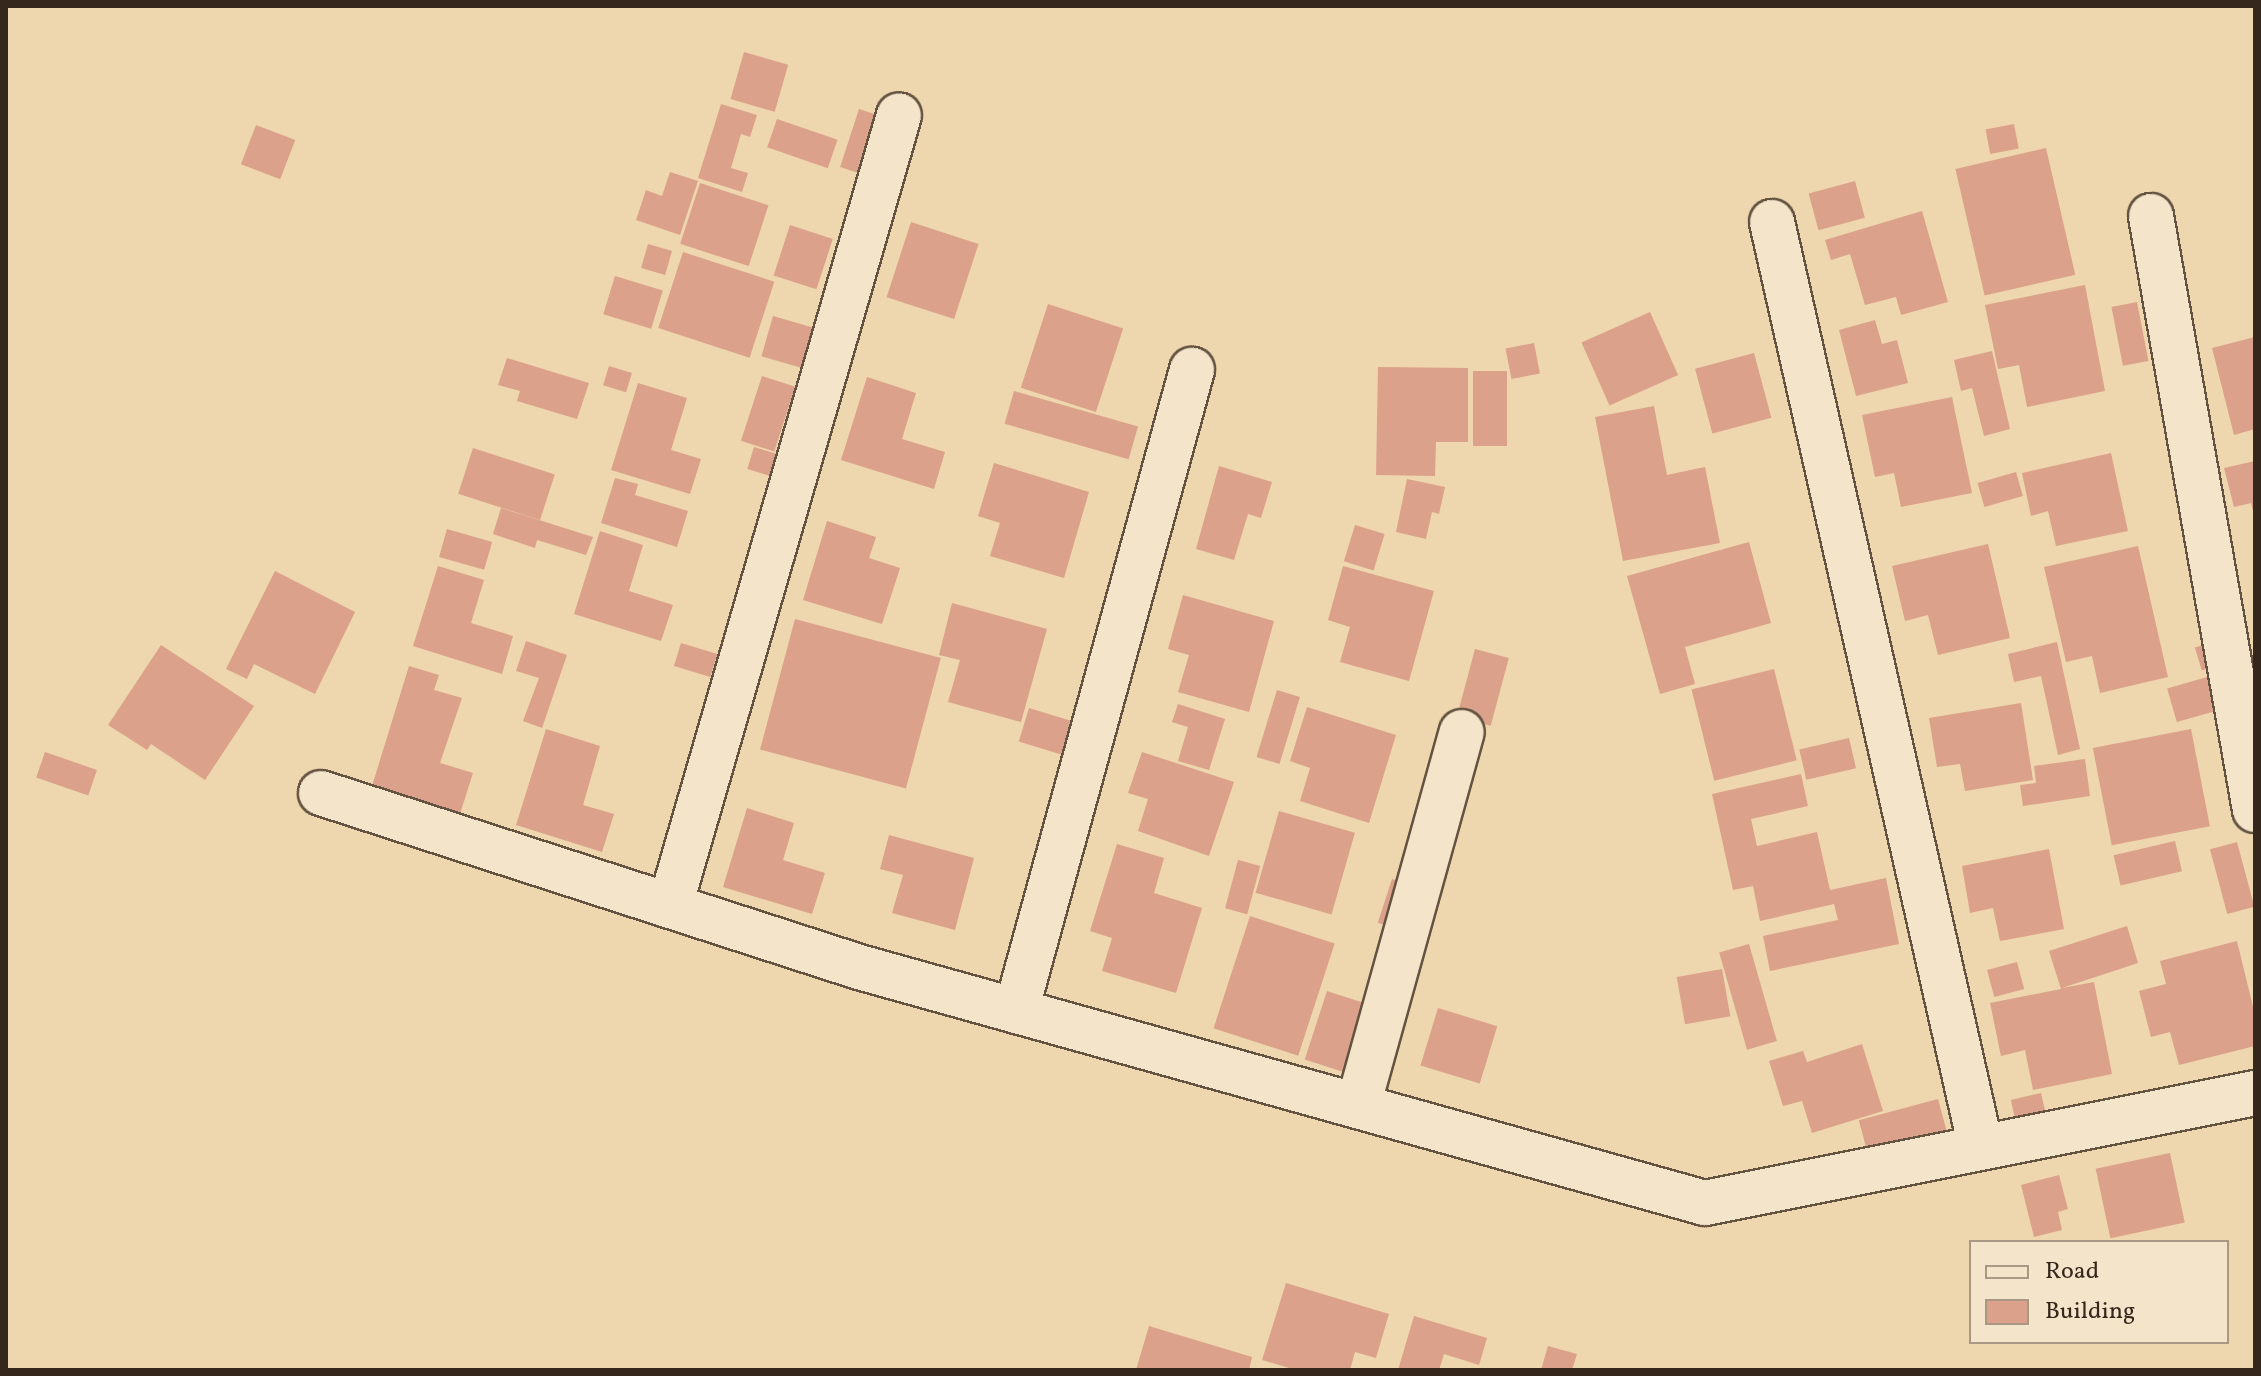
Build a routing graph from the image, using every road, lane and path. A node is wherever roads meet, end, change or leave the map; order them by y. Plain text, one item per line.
1 (899, 115) dead end
2 (2151, 216) dead end
3 (1772, 222) dead end
4 (1192, 370) dead end
5 (1462, 732) dead end
6 (321, 793) dead end
7 (2255, 810) edge
8 (670, 906) junction
9 (1016, 1011) junction
10 (2255, 1093) edge
11 (1358, 1106) junction
12 (1981, 1148) junction

1 - 8 street
2 - 7 street
3 - 12 street
4 - 9 street
5 - 11 street
6 - 8 street
8 - 9 street
9 - 11 street
10 - 12 street
11 - 12 street

